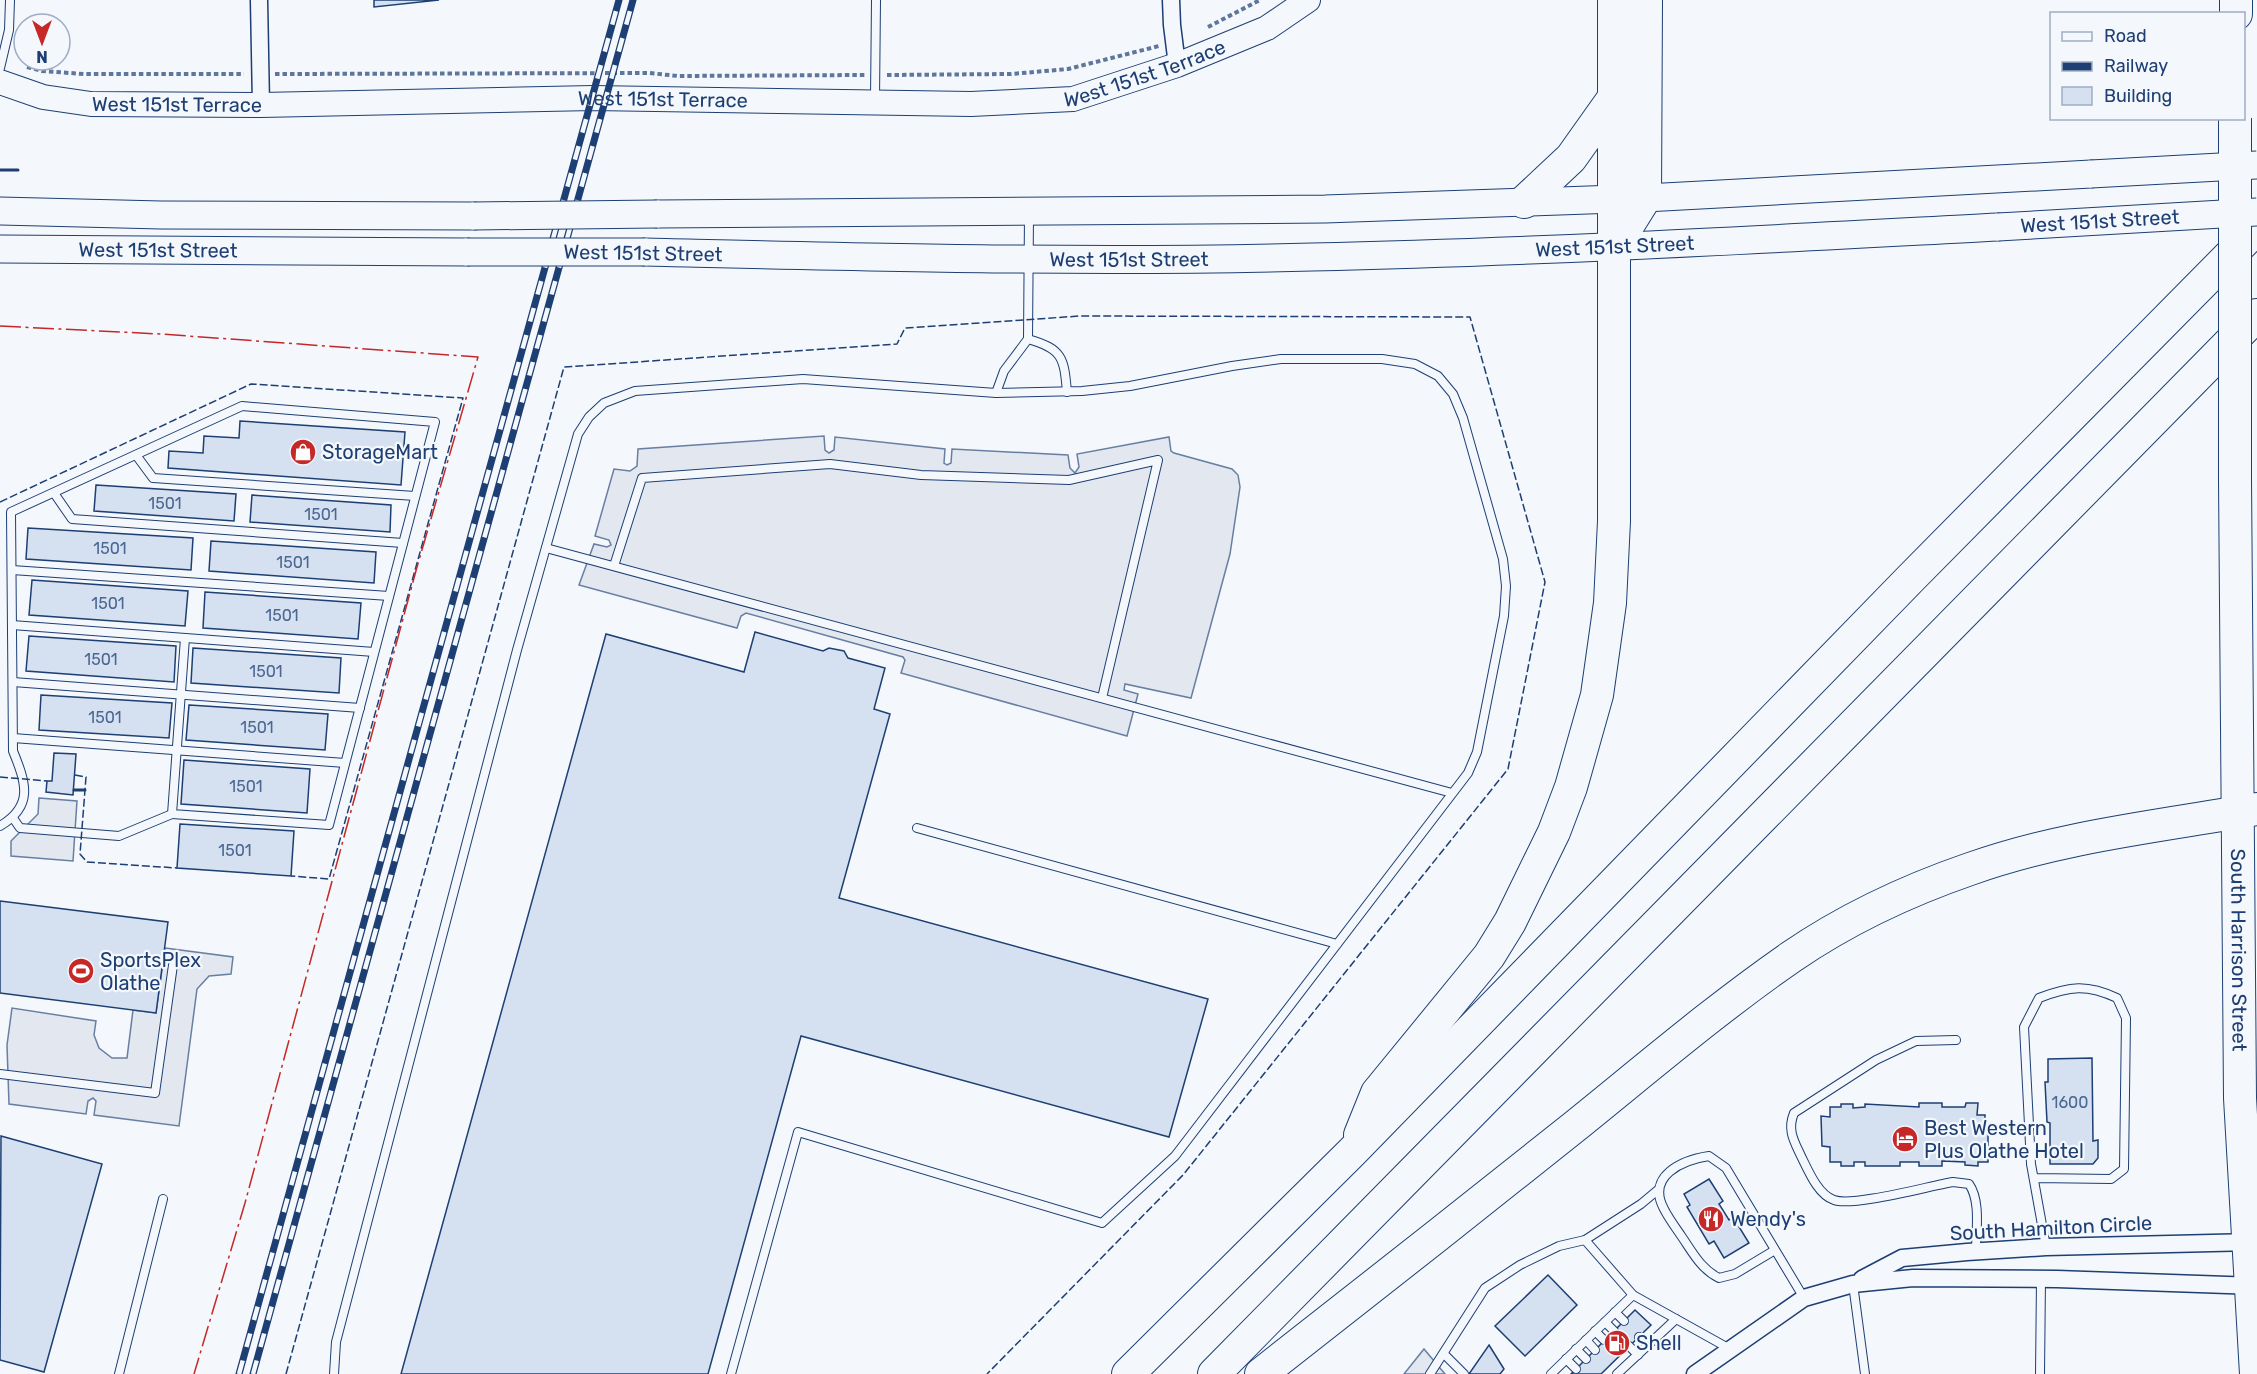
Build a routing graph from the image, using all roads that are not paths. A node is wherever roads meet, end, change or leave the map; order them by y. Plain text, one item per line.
1 (10, 0) edge
2 (259, 0) edge
3 (876, 0) edge
4 (1171, 0) edge
5 (1308, 0) edge
6 (1614, 0) edge
7 (1646, 0) edge
8 (1178, 65) junction
9 (0, 68) edge
10 (0, 82) edge
11 (1615, 96) junction
12 (875, 103) junction
13 (261, 105) junction
14 (2235, 120) edge
15 (2257, 165) edge
16 (1630, 198) junction
17 (1524, 202) junction
18 (0, 211) edge
19 (1029, 212) junction
20 (2257, 212) edge
21 (2257, 228) edge
22 (1615, 246) junction
23 (0, 249) edge
24 (1027, 261) junction
25 (2257, 315) edge
26 (1028, 339) junction
27 (1067, 392) junction
28 (996, 393) junction
29 (136, 454) junction
30 (54, 492) junction
31 (415, 496) junction
32 (403, 543) junction
33 (546, 548) junction
34 (614, 566) junction
35 (12, 570) junction
36 (389, 596) junction
37 (12, 625) junction
38 (185, 638) junction
39 (375, 652) junction
40 (13, 682) junction
41 (181, 694) junction
42 (1102, 698) junction
43 (360, 708) junction
44 (13, 738) junction
45 (177, 750) junction
46 (345, 763) junction
47 (1452, 793) junction
48 (2250, 806) edge
49 (172, 814) junction
50 (13, 819) junction
51 (0, 826) edge
52 (917, 828) dead end
53 (1337, 944) junction
54 (173, 965) dead end
55 (1956, 1040) dead end
56 (0, 1074) edge
57 (1352, 1152) junction
58 (2035, 1178) junction
59 (1659, 1189) junction
60 (163, 1198) dead end
61 (1585, 1240) junction
62 (2252, 1242) edge
63 (2046, 1247) junction
64 (1775, 1250) junction
65 (1976, 1251) junction
66 (2041, 1279) junction
67 (1853, 1284) junction
68 (2254, 1286) edge
69 (1633, 1295) junction
70 (1804, 1298) junction
71 (1615, 1312) junction
72 (1676, 1319) junction
73 (1624, 1321) dead end
74 (1605, 1322) junction
75 (1595, 1331) junction
76 (1614, 1331) dead end
77 (1639, 1337) dead end
78 (1586, 1340) junction
79 (1604, 1341) dead end
80 (1648, 1346) junction
81 (1629, 1347) dead end
82 (1576, 1349) junction
83 (1731, 1349) junction
84 (1595, 1350) dead end
85 (1445, 1355) junction
86 (1638, 1355) junction
87 (1619, 1356) dead end
88 (1566, 1359) junction
89 (1586, 1359) dead end
90 (1628, 1364) junction
91 (1611, 1365) dead end
92 (1576, 1369) dead end
93 (1618, 1373) edge
94 (119, 1374) edge
95 (334, 1374) edge
96 (731, 1374) edge
97 (1128, 1374) edge
98 (1214, 1374) edge
99 (1261, 1374) edge
100 (1430, 1374) edge
101 (1464, 1374) edge
102 (1551, 1374) edge
103 (1695, 1374) edge
104 (1864, 1374) edge
105 (2040, 1374) edge
106 (2256, 1374) edge

1 - 9 lane
2 - 13 street
3 - 12 lane
4 - 8 street
5 - 8 street, West 151st Terrace
6 - 11 highway
7 - 16 highway
8 - 12 street, West 151st Terrace
10 - 13 street, West 151st Terrace
11 - 16 highway
11 - 17 highway
12 - 13 street, West 151st Terrace
14 - 48 highway, South Harrison Street, bridge
15 - 16 main road, West 151st Street, bridge
16 - 17 main road, West 151st Street
16 - 22 highway
17 - 19 main road, West 151st Street
18 - 19 main road, West 151st Street, bridge
19 - 24 lane
20 - 22 main road, West 151st Street, bridge
21 - 57 highway
22 - 24 main road, West 151st Street
22 - 57 highway
23 - 24 main road, West 151st Street, bridge
24 - 26 lane
25 - 98 highway
26 - 27 lane
26 - 28 lane
27 - 28 lane
27 - 47 lane
28 - 33 lane
29 - 30 lane
29 - 31 lane
29 - 31 lane
30 - 32 lane
30 - 35 lane
31 - 32 lane
32 - 36 lane
33 - 34 lane
33 - 95 lane
34 - 42 lane
34 - 42 lane
35 - 36 lane
35 - 37 lane
36 - 39 lane
37 - 38 lane
37 - 40 lane
38 - 39 lane
38 - 41 lane
39 - 43 lane
40 - 41 lane
40 - 44 lane
41 - 43 lane
41 - 45 lane
42 - 47 lane
43 - 46 lane
44 - 45 lane
44 - 50 lane
45 - 46 lane
45 - 49 lane
46 - 49 lane
47 - 53 lane
48 - 62 highway, South Harrison Street
48 - 99 highway
49 - 50 lane
50 - 51 lane
52 - 53 lane
53 - 96 lane
54 - 56 lane
55 - 65 lane
57 - 97 highway
58 - 58 lane
58 - 63 lane
59 - 61 lane
59 - 64 lane
59 - 64 lane
60 - 94 lane
61 - 69 lane
61 - 85 lane
62 - 63 street, South Hamilton Circle
62 - 68 highway, South Harrison Street
63 - 65 street, South Hamilton Circle
64 - 70 lane
65 - 67 street, South Hamilton Circle
66 - 67 street, South Hamilton Circle
66 - 68 street, South Hamilton Circle
66 - 105 lane
67 - 70 street, South Hamilton Circle
67 - 104 lane
68 - 106 highway, South Harrison Street
69 - 71 lane
69 - 72 lane
70 - 83 street, South Hamilton Circle
71 - 73 lane
71 - 74 lane
72 - 80 lane
72 - 83 lane
74 - 75 lane
74 - 76 lane
75 - 78 lane
75 - 79 lane
77 - 80 lane
78 - 82 lane
78 - 84 lane
80 - 86 lane
81 - 86 lane
82 - 88 lane
82 - 89 lane
83 - 103 street, South Hamilton Circle
85 - 100 lane
85 - 101 lane
86 - 90 lane
87 - 90 lane
88 - 92 lane
88 - 102 lane
90 - 93 lane
91 - 93 lane

